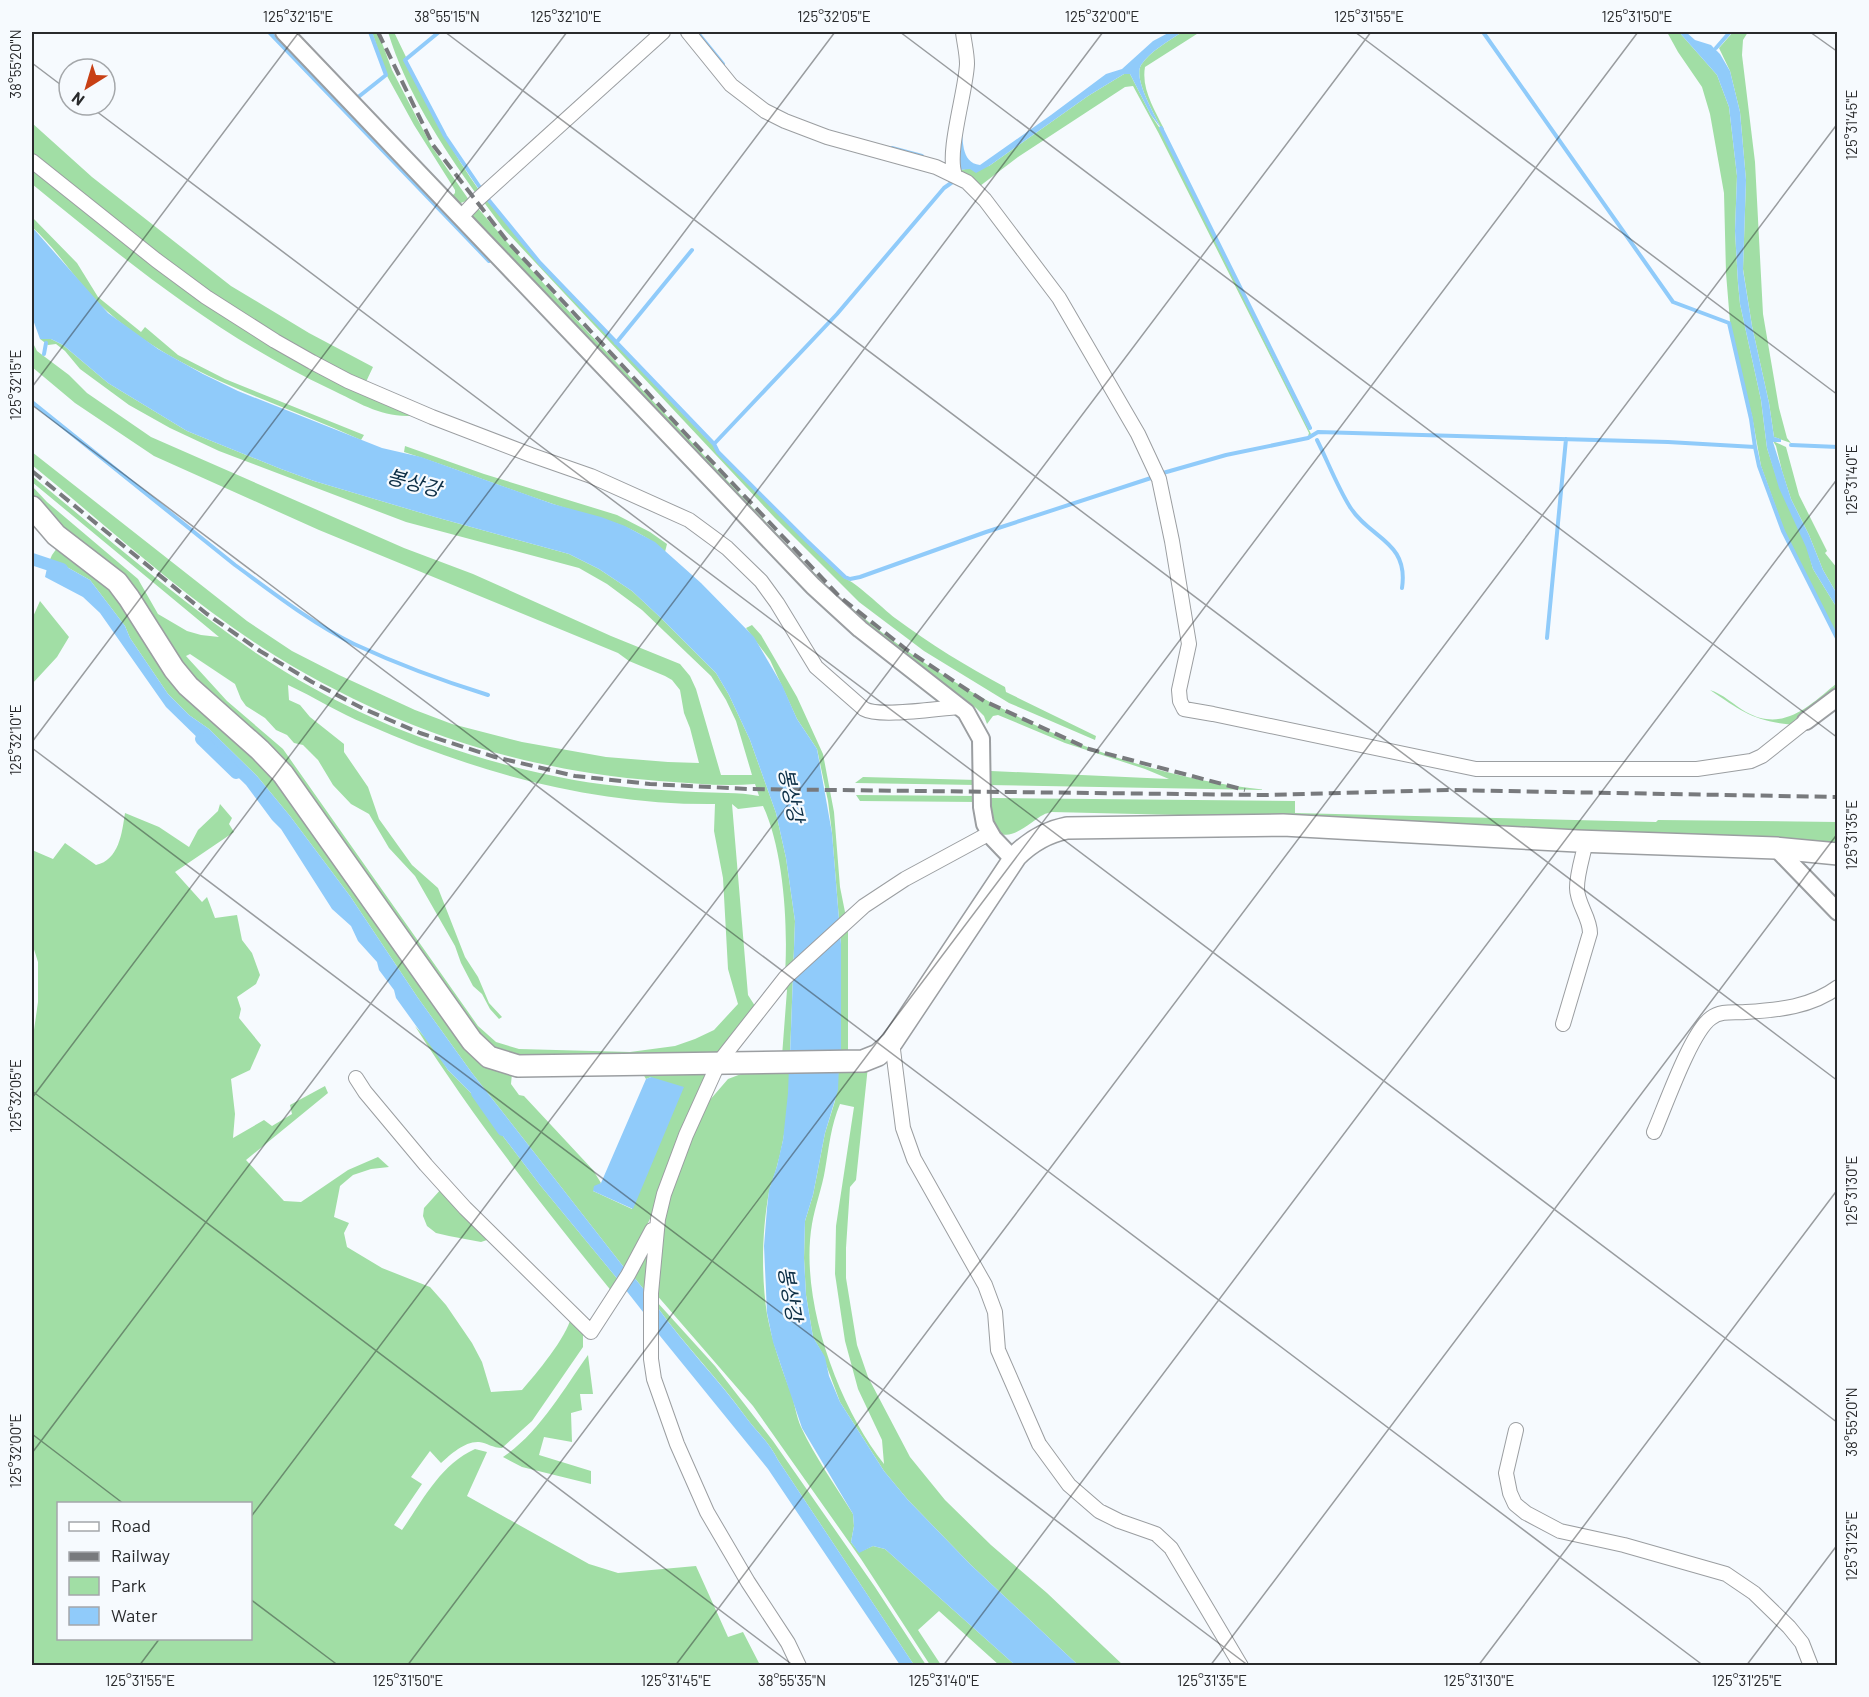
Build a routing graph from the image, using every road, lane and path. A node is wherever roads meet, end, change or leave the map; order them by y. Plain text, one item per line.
1 (284, 32) edge
2 (663, 32) edge
3 (688, 32) edge
4 (963, 32) edge
5 (32, 161) edge
6 (955, 175) junction
7 (461, 217) junction
8 (32, 507) edge
9 (1838, 697) edge
10 (960, 707) junction
11 (1806, 721) joint
12 (990, 833) junction
13 (1586, 841) junction
14 (1776, 848) junction
15 (1838, 854) edge
16 (1014, 860) junction
17 (1838, 912) edge
18 (1838, 987) edge
19 (1563, 1024) dead end
20 (892, 1042) junction
21 (719, 1062) junction
22 (356, 1078) dead end
23 (1654, 1132) dead end
24 (658, 1219) junction
25 (1516, 1430) dead end
26 (799, 1665) edge
27 (1241, 1665) edge
28 (1811, 1665) edge

1 - 7 street
2 - 7 street
3 - 6 street
4 - 6 street
5 - 10 street
6 - 11 street
7 - 10 street
8 - 21 main road
9 - 11 street
10 - 12 street
12 - 16 street
12 - 21 street
13 - 14 main road
13 - 16 main road
13 - 19 street
14 - 15 main road
14 - 17 street
16 - 20 main road
18 - 23 street
20 - 21 main road
20 - 27 street
21 - 24 street
22 - 24 street
24 - 26 street
25 - 28 street

